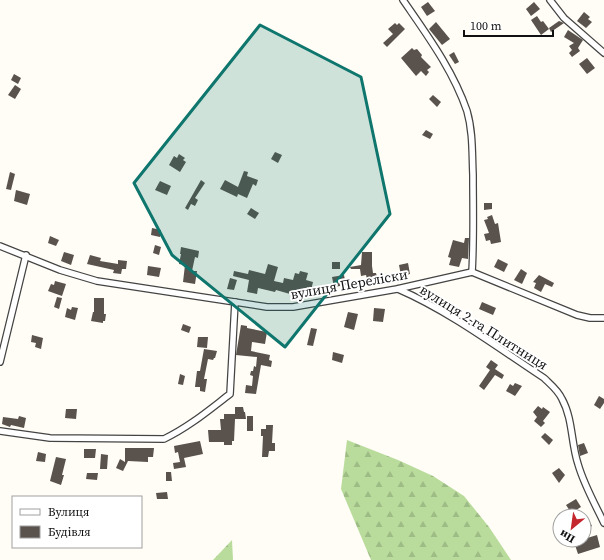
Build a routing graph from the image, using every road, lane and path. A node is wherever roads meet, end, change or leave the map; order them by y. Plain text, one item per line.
1 (404, 0) edge
2 (550, 0) edge
3 (604, 54) edge
4 (0, 246) edge
5 (26, 255) junction
6 (472, 272) junction
7 (397, 289) junction
8 (235, 302) junction
9 (604, 318) edge
10 (0, 362) edge
11 (0, 432) edge
12 (604, 523) edge

1 - 6 street
2 - 3 street
4 - 5 street, вулиця Переліски
5 - 8 street, вулиця Переліски
5 - 10 street
6 - 7 street, вулиця Переліски
6 - 9 street
7 - 8 street, вулиця Переліски
7 - 12 street, вулиця 2-га Плитниця
8 - 11 street

